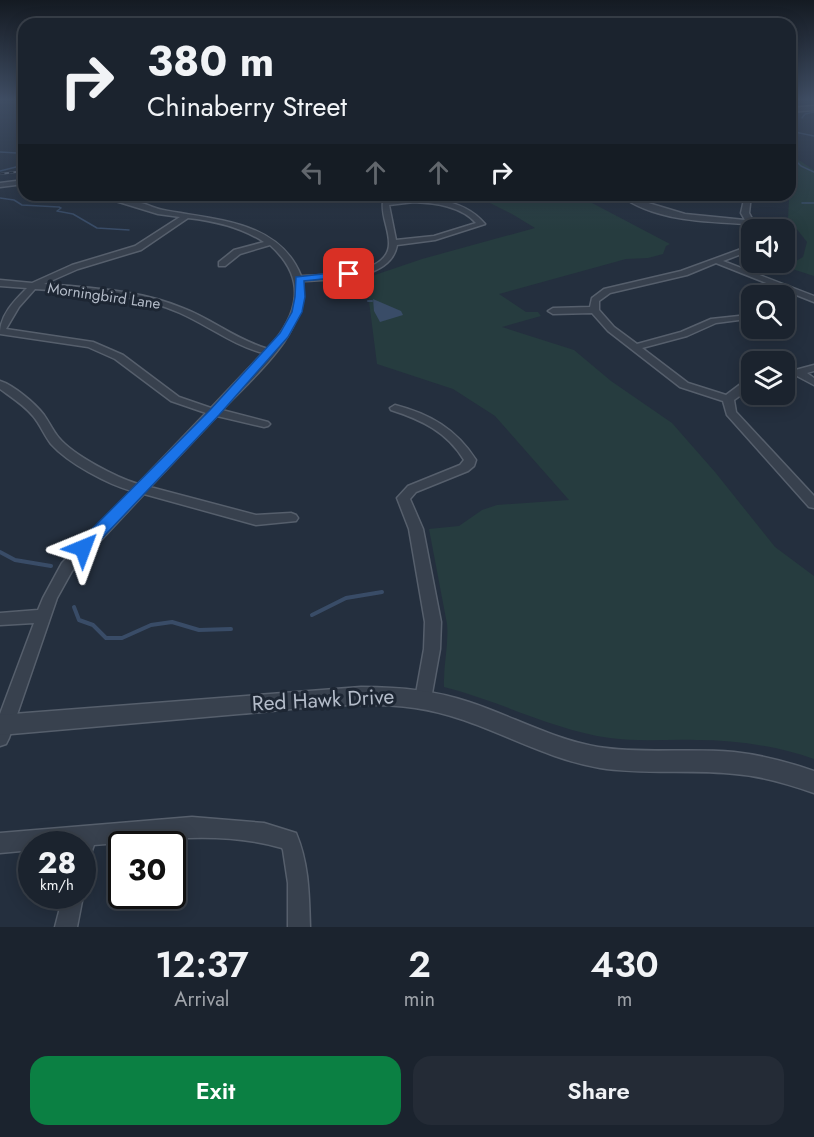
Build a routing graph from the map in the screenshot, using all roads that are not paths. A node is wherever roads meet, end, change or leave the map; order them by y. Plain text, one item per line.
1 (18, 184) edge
2 (0, 186) edge
3 (126, 201) edge
4 (391, 201) edge
5 (429, 201) edge
6 (642, 201) edge
7 (747, 201) edge
8 (637, 202) joint
9 (188, 215) junction
10 (748, 219) edge
11 (741, 222) edge
12 (272, 242) junction
13 (393, 243) junction
14 (741, 251) edge
15 (717, 261) junction
16 (222, 264) dead end
17 (299, 279) junction
18 (0, 283) edge
19 (33, 286) junction
20 (814, 299) edge
21 (594, 310) junction
22 (553, 311) dead end
23 (736, 318) dead end
24 (0, 331) edge
25 (636, 347) junction
26 (269, 352) junction
27 (814, 368) edge
28 (798, 372) junction
29 (795, 373) edge
30 (814, 382) edge
31 (0, 384) edge
32 (741, 389) edge
33 (728, 399) junction
34 (395, 408) dead end
35 (214, 412) junction
36 (264, 424) dead end
37 (141, 489) junction
38 (814, 504) edge
39 (291, 518) dead end
40 (42, 616) junction
41 (0, 619) edge
42 (423, 699) junction
43 (2, 730) edge
44 (814, 782) edge
45 (96, 842) edge
46 (0, 843) edge
47 (18, 843) edge
48 (70, 909) edge
49 (66, 927) edge
50 (299, 927) edge

1 - 2 street
3 - 9 street
4 - 13 street
5 - 13 street
6 - 8 street
7 - 10 street
8 - 11 street
9 - 12 street
9 - 19 street
12 - 16 street
12 - 17 street
13 - 17 street
14 - 15 street
15 - 20 street
15 - 21 street
17 - 26 street
18 - 19 street, Morningbird Lane
19 - 24 street
19 - 26 street, Morningbird Lane
21 - 22 street
21 - 25 street
23 - 25 street
24 - 35 street
25 - 33 street
26 - 35 street
27 - 28 street
28 - 29 street
28 - 30 street
31 - 37 street
32 - 33 street
33 - 38 street
34 - 42 street
35 - 36 street
35 - 37 street
37 - 39 street
37 - 40 street
40 - 41 street
40 - 43 street
42 - 43 street, Red Hawk Drive
42 - 44 street, Red Hawk Drive
45 - 50 street
46 - 47 street
48 - 49 street

